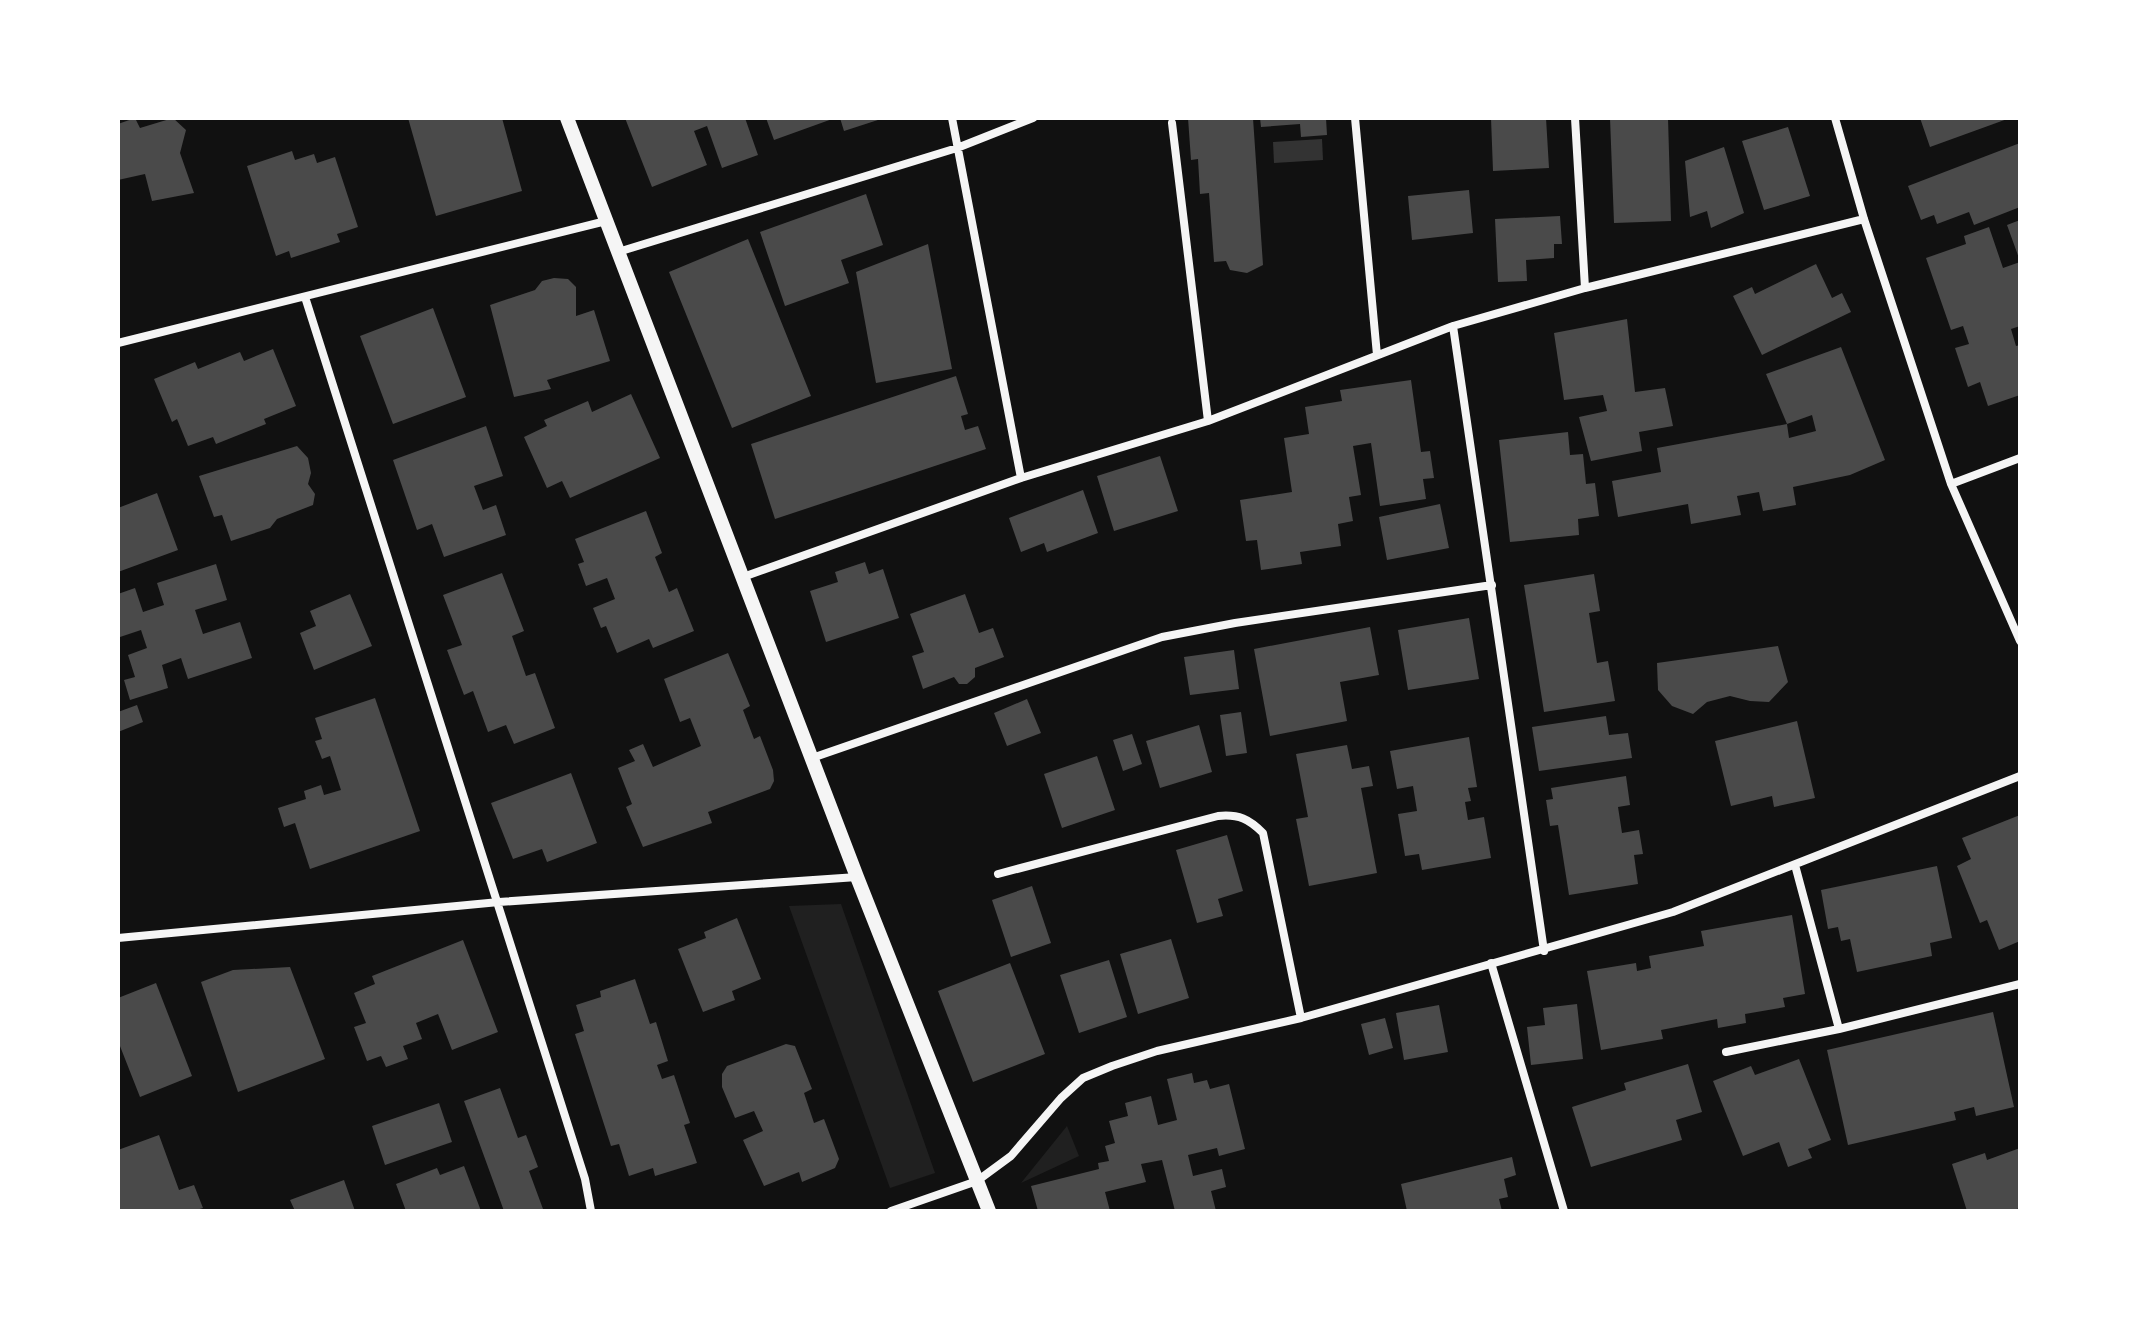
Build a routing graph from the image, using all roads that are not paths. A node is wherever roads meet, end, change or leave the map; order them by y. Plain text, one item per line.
1 (567, 118) edge
2 (952, 118) edge
3 (1033, 118) edge
4 (1355, 118) edge
5 (1575, 118) edge
6 (1835, 118) edge
7 (1172, 123) dead end
8 (957, 148) junction
9 (1864, 219) junction
10 (606, 221) junction
11 (618, 252) junction
12 (1585, 288) junction
13 (305, 297) junction
14 (1453, 326) junction
15 (118, 343) edge
16 (1377, 355) junction
17 (1208, 421) junction
18 (2020, 458) edge
19 (1021, 478) junction
20 (1951, 484) junction
21 (743, 577) junction
22 (1492, 585) junction
23 (2020, 641) edge
24 (812, 758) junction
25 (2020, 776) edge
26 (1795, 865) junction
27 (998, 874) dead end
28 (857, 877) junction
29 (499, 902) junction
30 (118, 938) edge
31 (1544, 951) junction
32 (1491, 963) junction
33 (2020, 984) edge
34 (1301, 1018) junction
35 (1839, 1029) junction
36 (1726, 1052) dead end
37 (977, 1181) junction
38 (591, 1211) edge
39 (891, 1211) edge
40 (989, 1211) edge
41 (1564, 1211) edge

1 - 10 street
2 - 8 street
3 - 8 street
4 - 16 street
5 - 12 street
6 - 9 street
7 - 17 street
8 - 11 street
8 - 19 street
9 - 12 street
9 - 20 street
10 - 11 street
10 - 13 street
11 - 21 street
12 - 14 street
13 - 15 street
13 - 29 street
14 - 16 street
14 - 22 street
16 - 17 street
17 - 19 street
18 - 20 street
19 - 21 street
20 - 23 street
21 - 24 street
22 - 24 street
22 - 31 street
24 - 28 street
25 - 26 street
26 - 31 street
26 - 35 street
27 - 34 street
28 - 29 street
28 - 37 street
29 - 30 street
29 - 38 street
31 - 32 street
32 - 34 street
32 - 41 street
33 - 35 street
34 - 37 street
35 - 36 street
37 - 39 street
37 - 40 street

